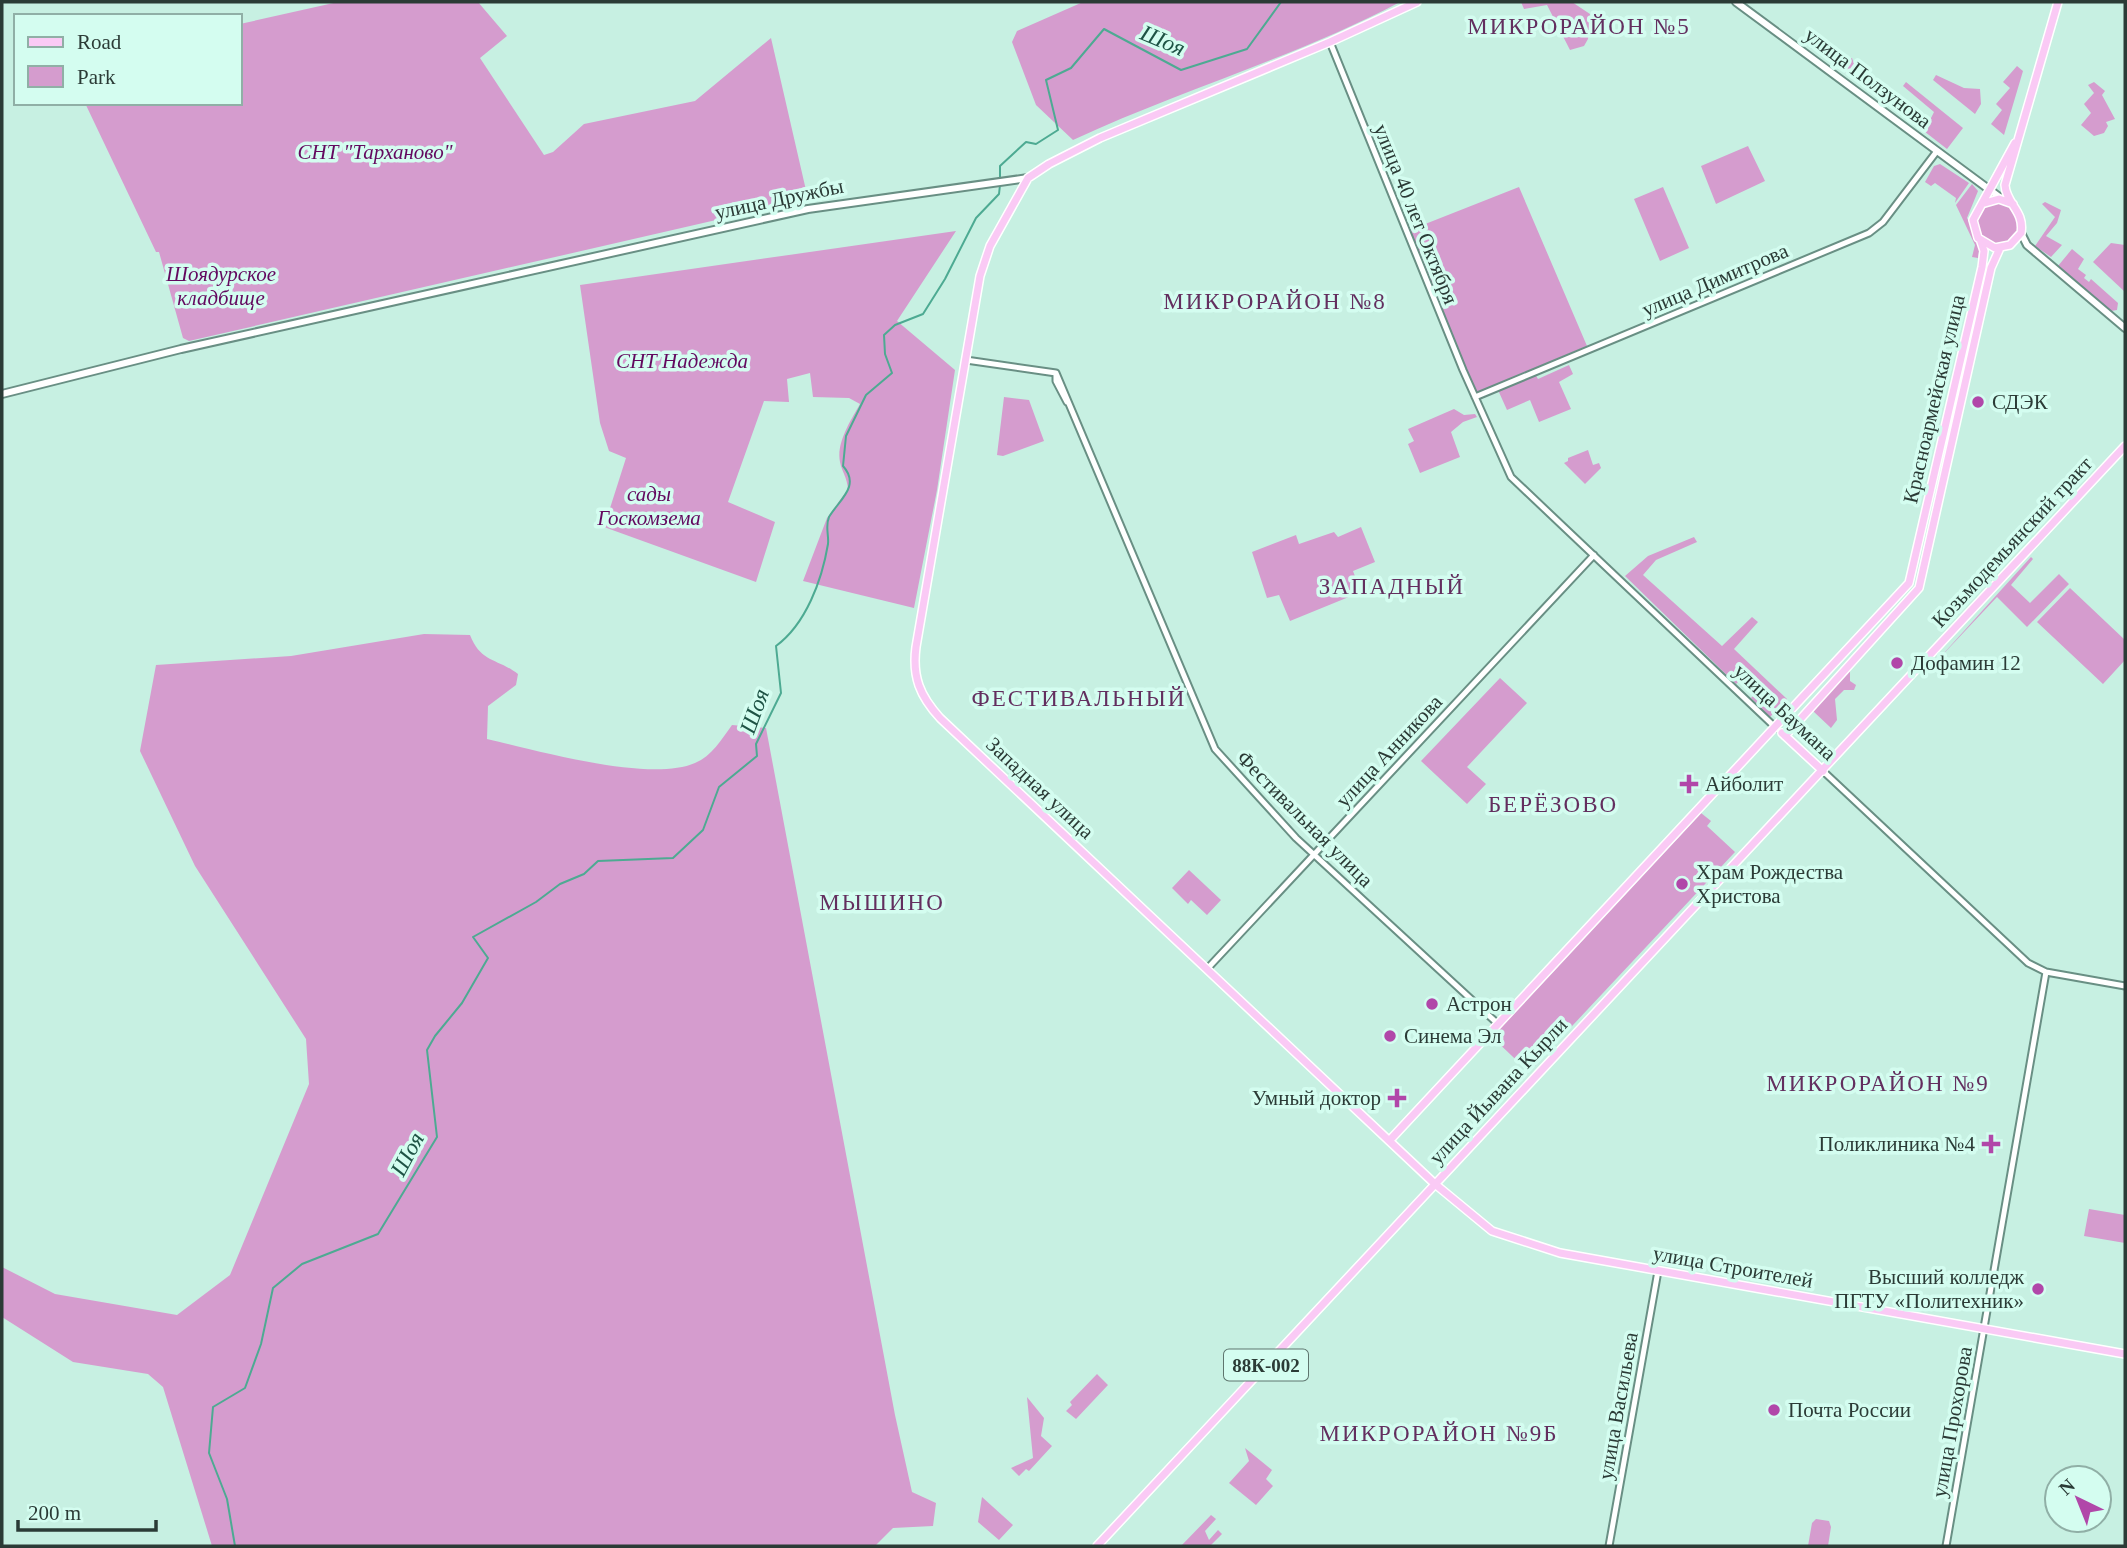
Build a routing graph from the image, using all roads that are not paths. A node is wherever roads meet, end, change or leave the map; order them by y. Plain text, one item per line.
1 (1417, 2) edge
2 (1736, 2) edge
3 (2058, 2) edge
4 (1330, 42) junction
5 (2015, 143) junction
6 (1937, 151) junction
7 (1998, 177) junction
8 (1028, 178) junction
9 (1980, 182) junction
10 (1991, 191) junction
11 (2003, 200) junction
12 (1982, 205) junction
13 (2013, 205) junction
14 (2021, 233) junction
15 (1981, 242) junction
16 (2010, 245) junction
17 (2027, 245) junction
18 (2000, 248) junction
19 (2125, 328) edge
20 (966, 360) junction
21 (2, 394) edge
22 (1475, 397) junction
23 (1942, 438) junction
24 (1952, 440) junction
25 (2125, 446) edge
26 (1937, 465) junction
27 (1947, 468) junction
28 (1594, 555) junction
29 (1915, 564) junction
30 (1925, 566) junction
31 (1925, 661) joint
32 (1837, 662) junction
33 (1845, 669) junction
34 (1776, 728) junction
35 (1785, 736) junction
36 (1823, 771) junction
37 (1314, 855) junction
38 (1207, 969) junction
39 (2046, 972) junction
40 (2125, 986) edge
41 (1498, 1024) junction
42 (1390, 1140) junction
43 (1435, 1184) junction
44 (1658, 1271) junction
45 (1985, 1330) junction
46 (2125, 1354) edge
47 (1097, 1546) edge
48 (1609, 1546) edge
49 (1946, 1546) edge

1 - 4 main road, улица Дружбы
2 - 6 main road, улица Ползунова
3 - 5 main road
4 - 8 main road, улица Дружбы
4 - 22 street, улица 40 лет Октября
5 - 7 main road
5 - 13 main road
6 - 9 main road, улица Ползунова
6 - 22 street, улица Димитрова
7 - 9 main road
7 - 10 main road
8 - 20 main road, Западная улица
8 - 21 main road, улица Дружбы
9 - 10 main road, улица Ползунова
9 - 12 main road
10 - 11 main road, улица Ползунова
10 - 12 main road
11 - 12 main road
11 - 13 main road
12 - 15 main road
13 - 14 main road
14 - 16 main road
14 - 17 main road
15 - 18 main road
15 - 23 main road, Красноармейская улица
16 - 17 main road
16 - 18 main road
17 - 19 main road
18 - 24 main road, Красноармейская улица
20 - 37 street, Фестивальная улица
20 - 38 main road, Западная улица
22 - 28 street, улица Баумана
23 - 24 main road
23 - 26 main road, Красноармейская улица
24 - 27 main road, Красноармейская улица
25 - 31 main road, Козьмодемьянский тракт
26 - 27 main road
26 - 29 main road, Красноармейская улица
27 - 30 main road, Красноармейская улица
28 - 34 street, улица Баумана
28 - 37 street, улица Анникова
29 - 30 main road
29 - 32 main road
30 - 33 main road
31 - 36 main road, улица Йывана Кырли
32 - 33 main road
32 - 34 main road
33 - 35 main road
34 - 35 main road, улица Баумана
34 - 41 main road
35 - 36 main road, улица Баумана
36 - 39 street, улица Баумана
36 - 43 main road, улица Йывана Кырли
37 - 38 street, улица Анникова
37 - 41 street, Фестивальная улица
38 - 42 main road, Западная улица
39 - 40 street, улица Баумана
39 - 45 street, улица Прохорова
41 - 42 main road
42 - 43 main road, Западная улица
43 - 44 main road, улица Строителей
43 - 47 main road, улица Йывана Кырли / 88К-002
44 - 45 main road, улица Строителей
44 - 48 street, улица Васильева
45 - 46 main road, улица Строителей
45 - 49 street, улица Прохорова

